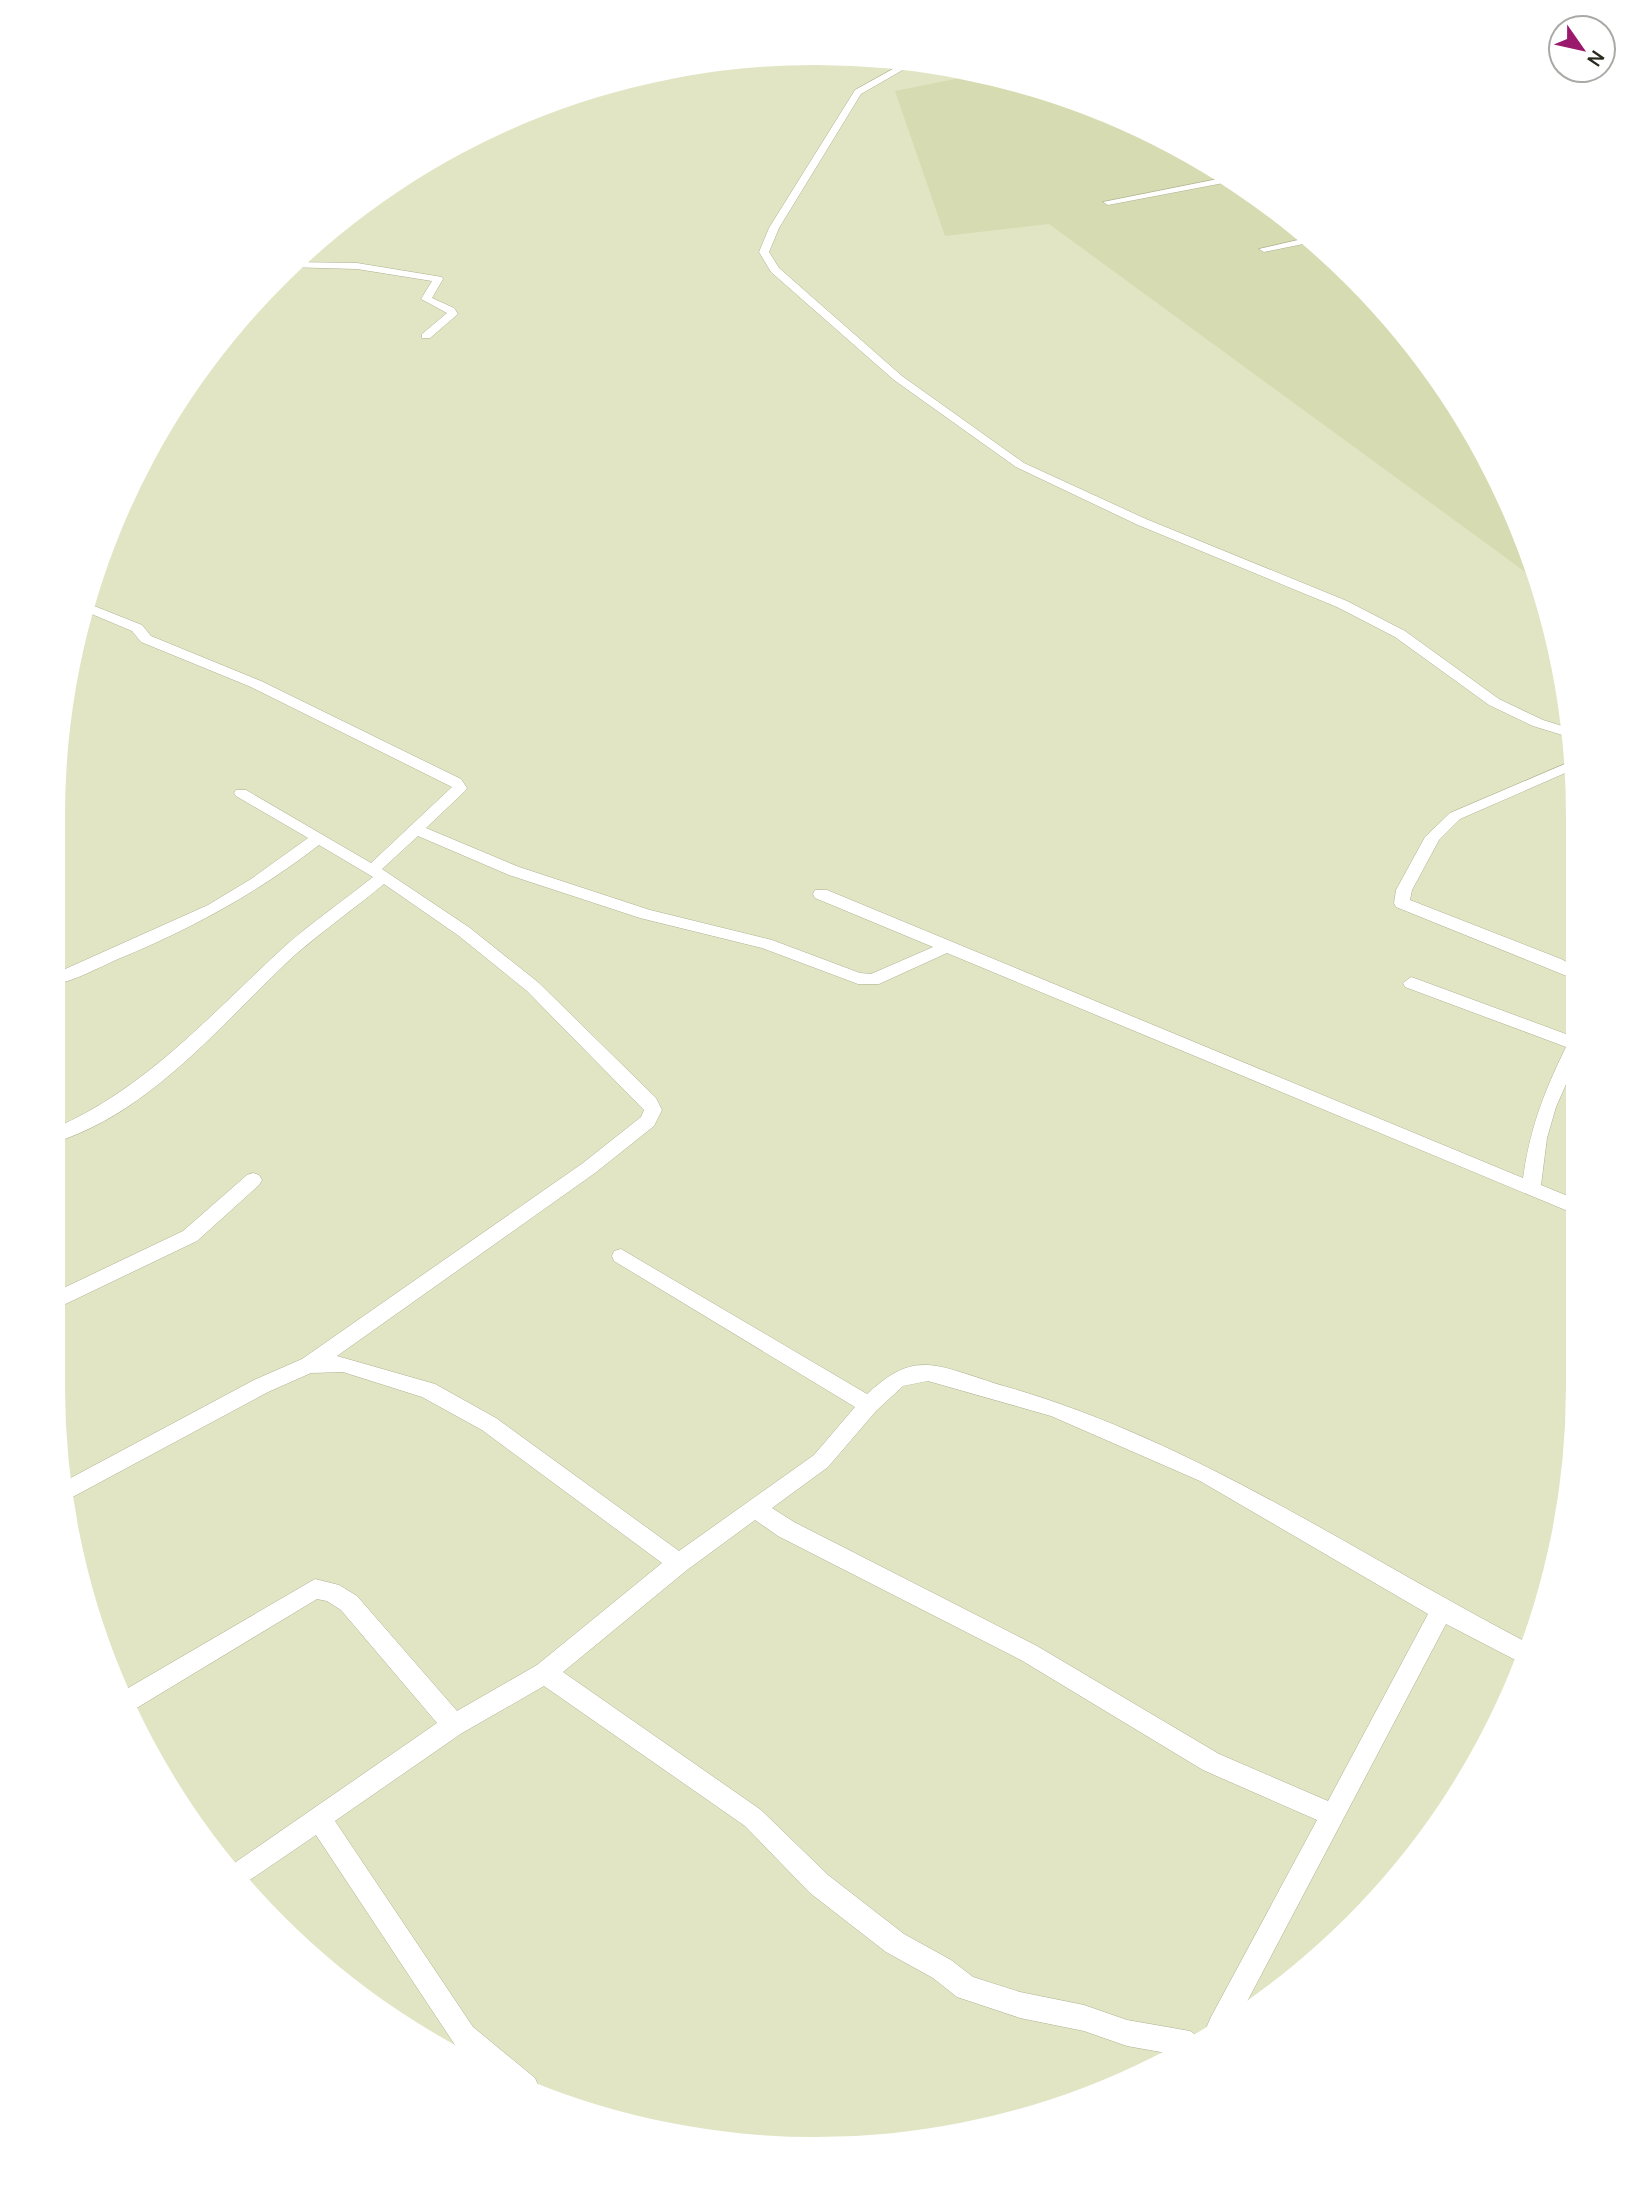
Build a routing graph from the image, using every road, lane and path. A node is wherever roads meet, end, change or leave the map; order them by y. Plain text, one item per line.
1 (899, 70) edge
2 (1218, 181) edge
3 (1108, 202) dead end
4 (1300, 242) edge
5 (1264, 249) dead end
6 (305, 265) edge
7 (426, 336) dead end
8 (93, 610) edge
9 (1561, 731) edge
10 (1565, 768) edge
11 (241, 793) dead end
12 (417, 830) junction
13 (319, 837) junction
14 (376, 875) junction
15 (821, 894) dead end
16 (948, 947) junction
17 (1566, 969) edge
18 (65, 975) edge
19 (1411, 984) dead end
20 (1566, 1042) edge
21 (1566, 1063) edge
22 (65, 1131) edge
23 (253, 1180) dead end
24 (1531, 1189) junction
25 (1566, 1203) edge
26 (621, 1255) dead end
27 (65, 1296) edge
28 (309, 1365) junction
29 (869, 1405) junction
30 (72, 1488) edge
31 (756, 1509) junction
32 (679, 1563) junction
33 (1442, 1610) junction
34 (1518, 1649) edge
35 (545, 1673) junction
36 (133, 1698) edge
37 (454, 1725) junction
38 (1333, 1815) junction
39 (318, 1817) junction
40 (242, 1871) edge
41 (1226, 2016) edge
42 (1182, 2042) edge
43 (505, 2070) edge

1 - 9 street
2 - 3 street
4 - 5 street
6 - 7 street
8 - 12 street
10 - 17 street
11 - 13 street
12 - 14 street
12 - 16 street
13 - 14 street
13 - 18 street
14 - 22 street
14 - 28 street
15 - 16 street
16 - 24 street
19 - 20 street
21 - 24 street
23 - 27 street
24 - 25 street
26 - 29 street
28 - 30 street
28 - 32 street
29 - 31 street
29 - 33 street
31 - 32 street
31 - 38 street
32 - 35 street
33 - 34 street
33 - 38 street
35 - 37 street
35 - 42 street
36 - 37 street
37 - 39 street
38 - 41 street
39 - 40 street
39 - 43 street

